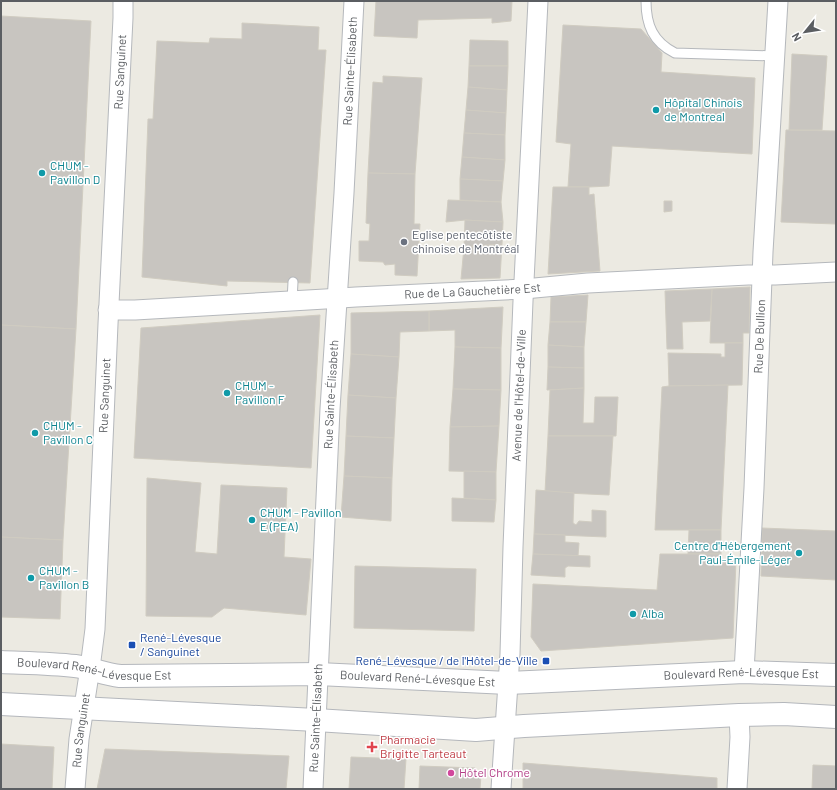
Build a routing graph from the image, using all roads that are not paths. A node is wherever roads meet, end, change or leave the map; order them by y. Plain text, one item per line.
1 (123, 1) edge
2 (354, 1) edge
3 (538, 1) edge
4 (646, 1) edge
5 (778, 1) edge
6 (775, 56) junction
7 (836, 272) edge
8 (763, 275) junction
9 (293, 282) dead end
10 (524, 289) junction
11 (337, 298) junction
12 (292, 301) junction
13 (108, 310) junction
14 (1, 662) edge
15 (90, 668) junction
16 (744, 672) junction
17 (318, 674) junction
18 (836, 676) edge
19 (508, 684) junction
20 (1, 704) edge
21 (84, 708) junction
22 (739, 715) junction
23 (836, 717) edge
24 (316, 720) junction
25 (505, 728) junction
26 (75, 789) edge
27 (313, 789) edge
28 (502, 789) edge
29 (737, 789) edge

1 - 13 street, Rue Sanguinet
2 - 11 street, Rue Sainte-Élisabeth
3 - 10 street, Avenue de l'Hôtel-de-Ville
4 - 6 lane
5 - 6 street, Rue De Bullion
6 - 8 street, Rue De Bullion
7 - 8 street, Rue de La Gauchetière Est
8 - 10 street, Rue de La Gauchetière Est
8 - 16 street, Rue De Bullion
9 - 12 lane
10 - 11 street, Rue de La Gauchetière Est
10 - 19 street, Avenue de l'Hôtel-de-Ville
11 - 12 street, Rue de La Gauchetière Est
11 - 17 street, Rue Sainte-Élisabeth
12 - 13 street, Rue de La Gauchetière Est
13 - 15 street, Rue Sanguinet
14 - 15 main road, Boulevard René-Lévesque Est
15 - 17 main road, Boulevard René-Lévesque Est
15 - 21 street, Rue Sanguinet
16 - 18 main road, Boulevard René-Lévesque Est
16 - 19 main road, Boulevard René-Lévesque Est
17 - 19 main road, Boulevard René-Lévesque Est
17 - 24 street, Rue Sainte-Élisabeth
19 - 25 street, Avenue de l'Hôtel-de-Ville
20 - 21 main road
21 - 24 main road
21 - 26 street, Rue Sanguinet
22 - 23 main road
22 - 25 main road
22 - 29 street
24 - 25 main road
24 - 27 street, Rue Sainte-Élisabeth
25 - 28 street, Avenue de l'Hôtel-de-Ville

